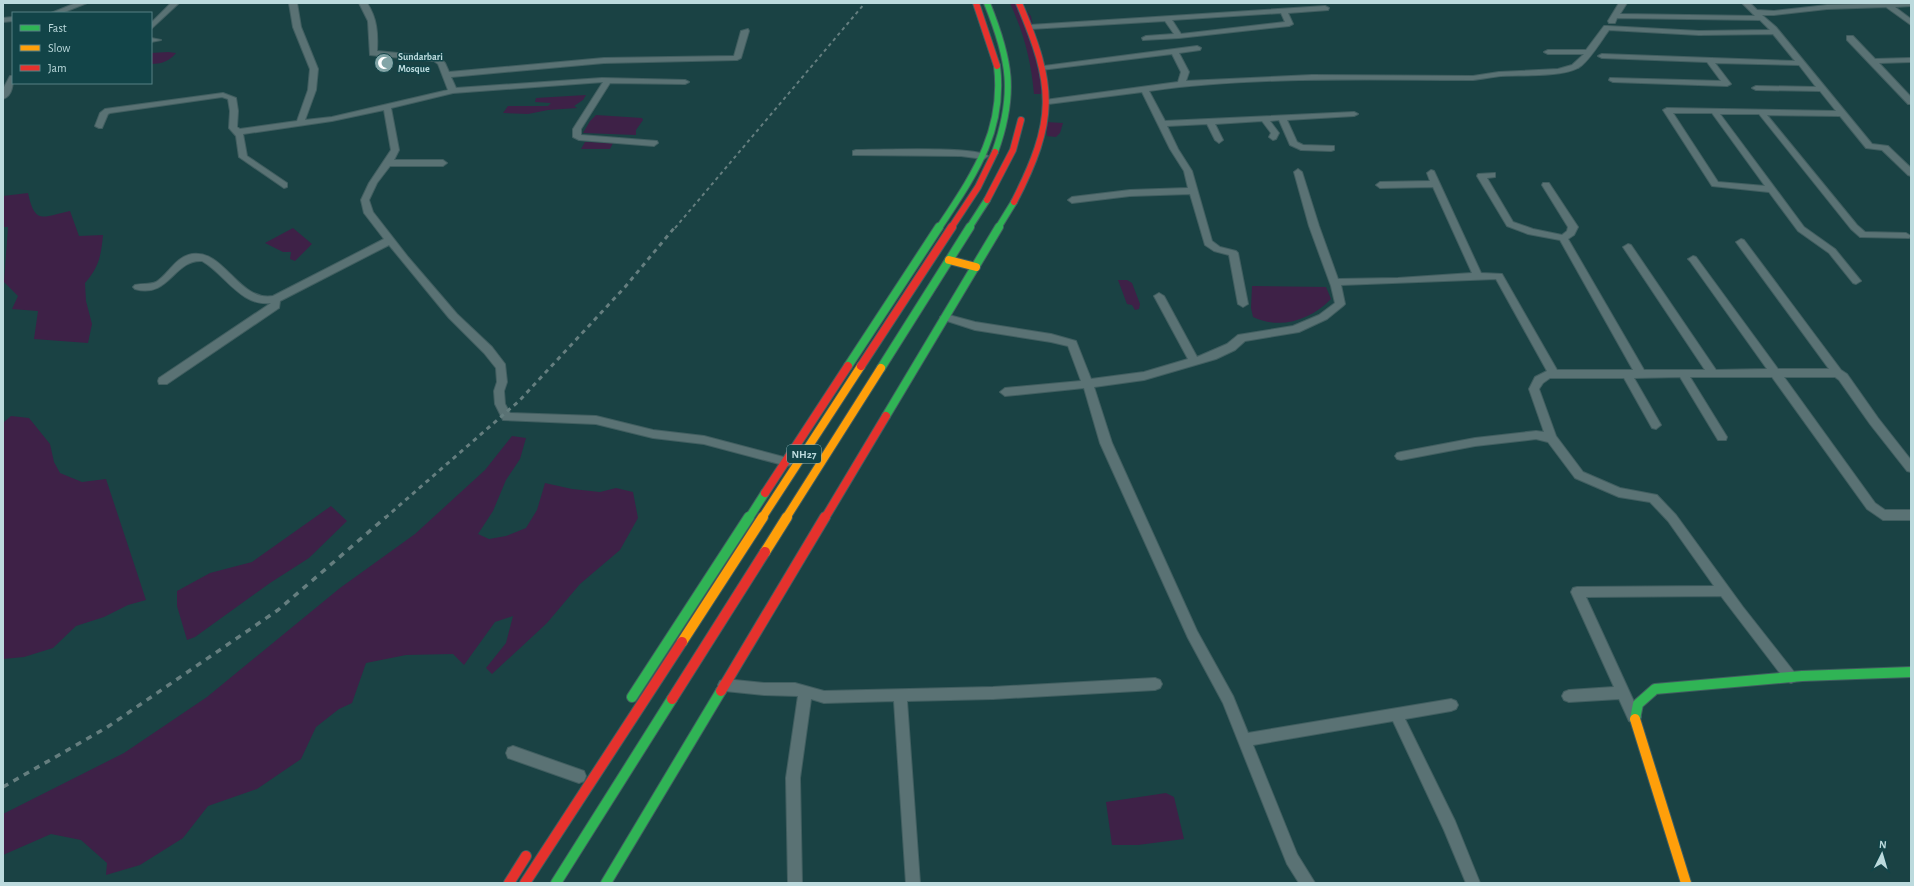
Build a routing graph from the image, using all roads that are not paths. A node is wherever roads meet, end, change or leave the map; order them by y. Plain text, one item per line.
1 (83, 3) edge
2 (175, 3) edge
3 (293, 3) edge
4 (363, 3) edge
5 (976, 3) edge
6 (988, 3) edge
7 (1019, 3) edge
8 (1623, 3) edge
9 (1746, 3) edge
10 (1911, 4) edge
11 (1824, 5) edge
12 (1888, 5) edge
13 (1325, 8) dead end
14 (1284, 10) junction
15 (58, 12) edge
16 (1758, 15) junction
17 (1616, 16) junction
18 (1167, 18) junction
19 (1911, 23) edge
20 (152, 26) edge
21 (1030, 27) junction
22 (1607, 28) junction
23 (745, 31) dead end
24 (1776, 32) junction
25 (1179, 36) junction
26 (1146, 38) dead end
27 (1850, 38) dead end
28 (1197, 48) dead end
29 (1174, 51) junction
30 (1548, 52) dead end
31 (1588, 52) junction
32 (1602, 56) dead end
33 (1709, 60) junction
34 (1911, 60) edge
35 (1873, 61) junction
36 (1800, 63) junction
37 (1044, 68) junction
38 (447, 74) junction
39 (1377, 77) junction
40 (12, 80) edge
41 (608, 80) junction
42 (1613, 80) dead end
43 (685, 82) dead end
44 (1181, 84) junction
45 (1381, 87) dead end
46 (1756, 88) dead end
47 (1821, 89) junction
48 (1145, 90) junction
49 (453, 91) junction
50 (3, 97) edge
51 (1048, 102) junction
52 (1911, 102) edge
53 (387, 107) junction
54 (1714, 111) junction
55 (1022, 112) dead end
56 (1761, 112) junction
57 (1354, 114) dead end
58 (1841, 114) junction
59 (1283, 119) junction
60 (1265, 120) junction
61 (1210, 122) junction
62 (300, 124) junction
63 (1162, 124) junction
64 (99, 126) dead end
65 (238, 132) junction
66 (1273, 137) dead end
67 (1219, 140) dead end
68 (654, 143) dead end
69 (1331, 148) dead end
70 (856, 153) dead end
71 (984, 156) junction
72 (388, 163) junction
73 (443, 163) dead end
74 (1298, 172) dead end
75 (1431, 173) dead end
76 (1911, 173) edge
77 (1492, 175) dead end
78 (1436, 184) junction
79 (284, 185) dead end
80 (1380, 185) dead end
81 (1546, 185) dead end
82 (1770, 189) junction
83 (1192, 191) junction
84 (1072, 200) dead end
85 (1906, 236) dead end
86 (1563, 238) junction
87 (390, 240) junction
88 (1741, 242) dead end
89 (1628, 247) dead end
90 (1693, 259) dead end
91 (949, 260) junction
92 (976, 267) junction
93 (1478, 276) junction
94 (1856, 281) dead end
95 (1334, 282) junction
96 (138, 287) dead end
97 (1159, 296) dead end
98 (275, 299) junction
99 (1243, 304) dead end
100 (946, 317) junction
101 (1194, 361) junction
102 (1774, 372) junction
103 (1837, 372) junction
104 (1554, 374) junction
105 (1627, 374) junction
106 (1641, 374) junction
107 (1683, 374) junction
108 (1713, 374) junction
109 (163, 381) dead end
110 (1088, 384) junction
111 (1005, 392) dead end
112 (1656, 425) dead end
113 (1722, 437) dead end
114 (1551, 438) junction
115 (1401, 456) dead end
116 (787, 462) junction
117 (1911, 468) edge
118 (1911, 515) edge
119 (1724, 591) junction
120 (1911, 672) edge
121 (1791, 677) junction
122 (1155, 684) dead end
123 (725, 685) junction
124 (805, 692) junction
125 (1624, 693) junction
126 (900, 696) junction
127 (1569, 696) dead end
128 (628, 703) dead end
129 (1452, 705) dead end
130 (1396, 714) junction
131 (1634, 717) junction
132 (1243, 740) junction
133 (513, 754) dead end
134 (580, 776) dead end
135 (534, 845) dead end
136 (509, 883) edge
137 (525, 883) edge
138 (556, 883) edge
139 (606, 883) edge
140 (795, 883) edge
141 (913, 883) edge
142 (1308, 883) edge
143 (1473, 883) edge
144 (1686, 883) edge

1 - 15 street
2 - 20 street
3 - 62 street
4 - 38 street
5 - 71 main road
6 - 137 main road, NH27
7 - 21 main road
8 - 17 street
9 - 16 street
10 - 12 street
11 - 12 street
11 - 16 street
12 - 19 street
13 - 14 street
14 - 18 street
14 - 25 street
16 - 17 street
16 - 24 street
17 - 22 street
18 - 21 street
18 - 25 street
21 - 37 main road
22 - 24 street
22 - 31 street
23 - 38 street
24 - 36 street
25 - 26 street
27 - 35 street
28 - 29 street
29 - 37 street
29 - 44 street
30 - 31 street
31 - 39 street
32 - 33 street
33 - 36 street
33 - 42 street
34 - 35 street
35 - 52 street
36 - 47 street
37 - 51 main road
38 - 49 street
39 - 44 street
39 - 45 street
40 - 50 street
41 - 43 street
41 - 49 street
41 - 68 street
44 - 48 street
46 - 47 street
47 - 58 street
48 - 51 street
48 - 63 street
49 - 53 street
51 - 92 main road
53 - 62 street
53 - 72 street
54 - 56 street
54 - 82 street
54 - 82 street
55 - 91 main road, NH27
56 - 58 street
56 - 85 street
57 - 59 street
58 - 76 street
59 - 60 street
59 - 69 street
60 - 61 street
60 - 66 street
61 - 63 street
61 - 67 street
62 - 65 street
63 - 83 street
64 - 65 street
65 - 79 street
70 - 71 street
71 - 116 main road
72 - 73 street
72 - 87 street
74 - 95 street
75 - 78 street
77 - 86 street
78 - 80 street
78 - 93 street
81 - 86 street
82 - 94 street
83 - 84 street
83 - 99 street
86 - 106 street
87 - 98 street
87 - 116 street
88 - 103 street
89 - 108 street
90 - 102 street
91 - 92 main road
91 - 138 main road, NH27
92 - 100 main road
93 - 95 street
93 - 104 street
95 - 101 street
96 - 98 street
97 - 101 street
98 - 109 street
100 - 110 street
100 - 123 main road
101 - 110 street
102 - 103 street
102 - 108 street
102 - 118 street
103 - 117 street
104 - 105 street
104 - 114 street
105 - 106 street
105 - 112 street
106 - 107 street
107 - 108 street
107 - 113 street
110 - 111 street
110 - 132 street
114 - 115 street
114 - 119 street
116 - 128 main road
119 - 121 street
119 - 125 street
120 - 121 main road
121 - 131 main road
122 - 126 street
123 - 124 street
123 - 139 main road
124 - 126 street
124 - 140 street
125 - 127 street
125 - 131 street
126 - 141 street
129 - 130 street
130 - 132 street
130 - 143 street
131 - 144 main road
132 - 142 street
133 - 134 street
135 - 136 main road

